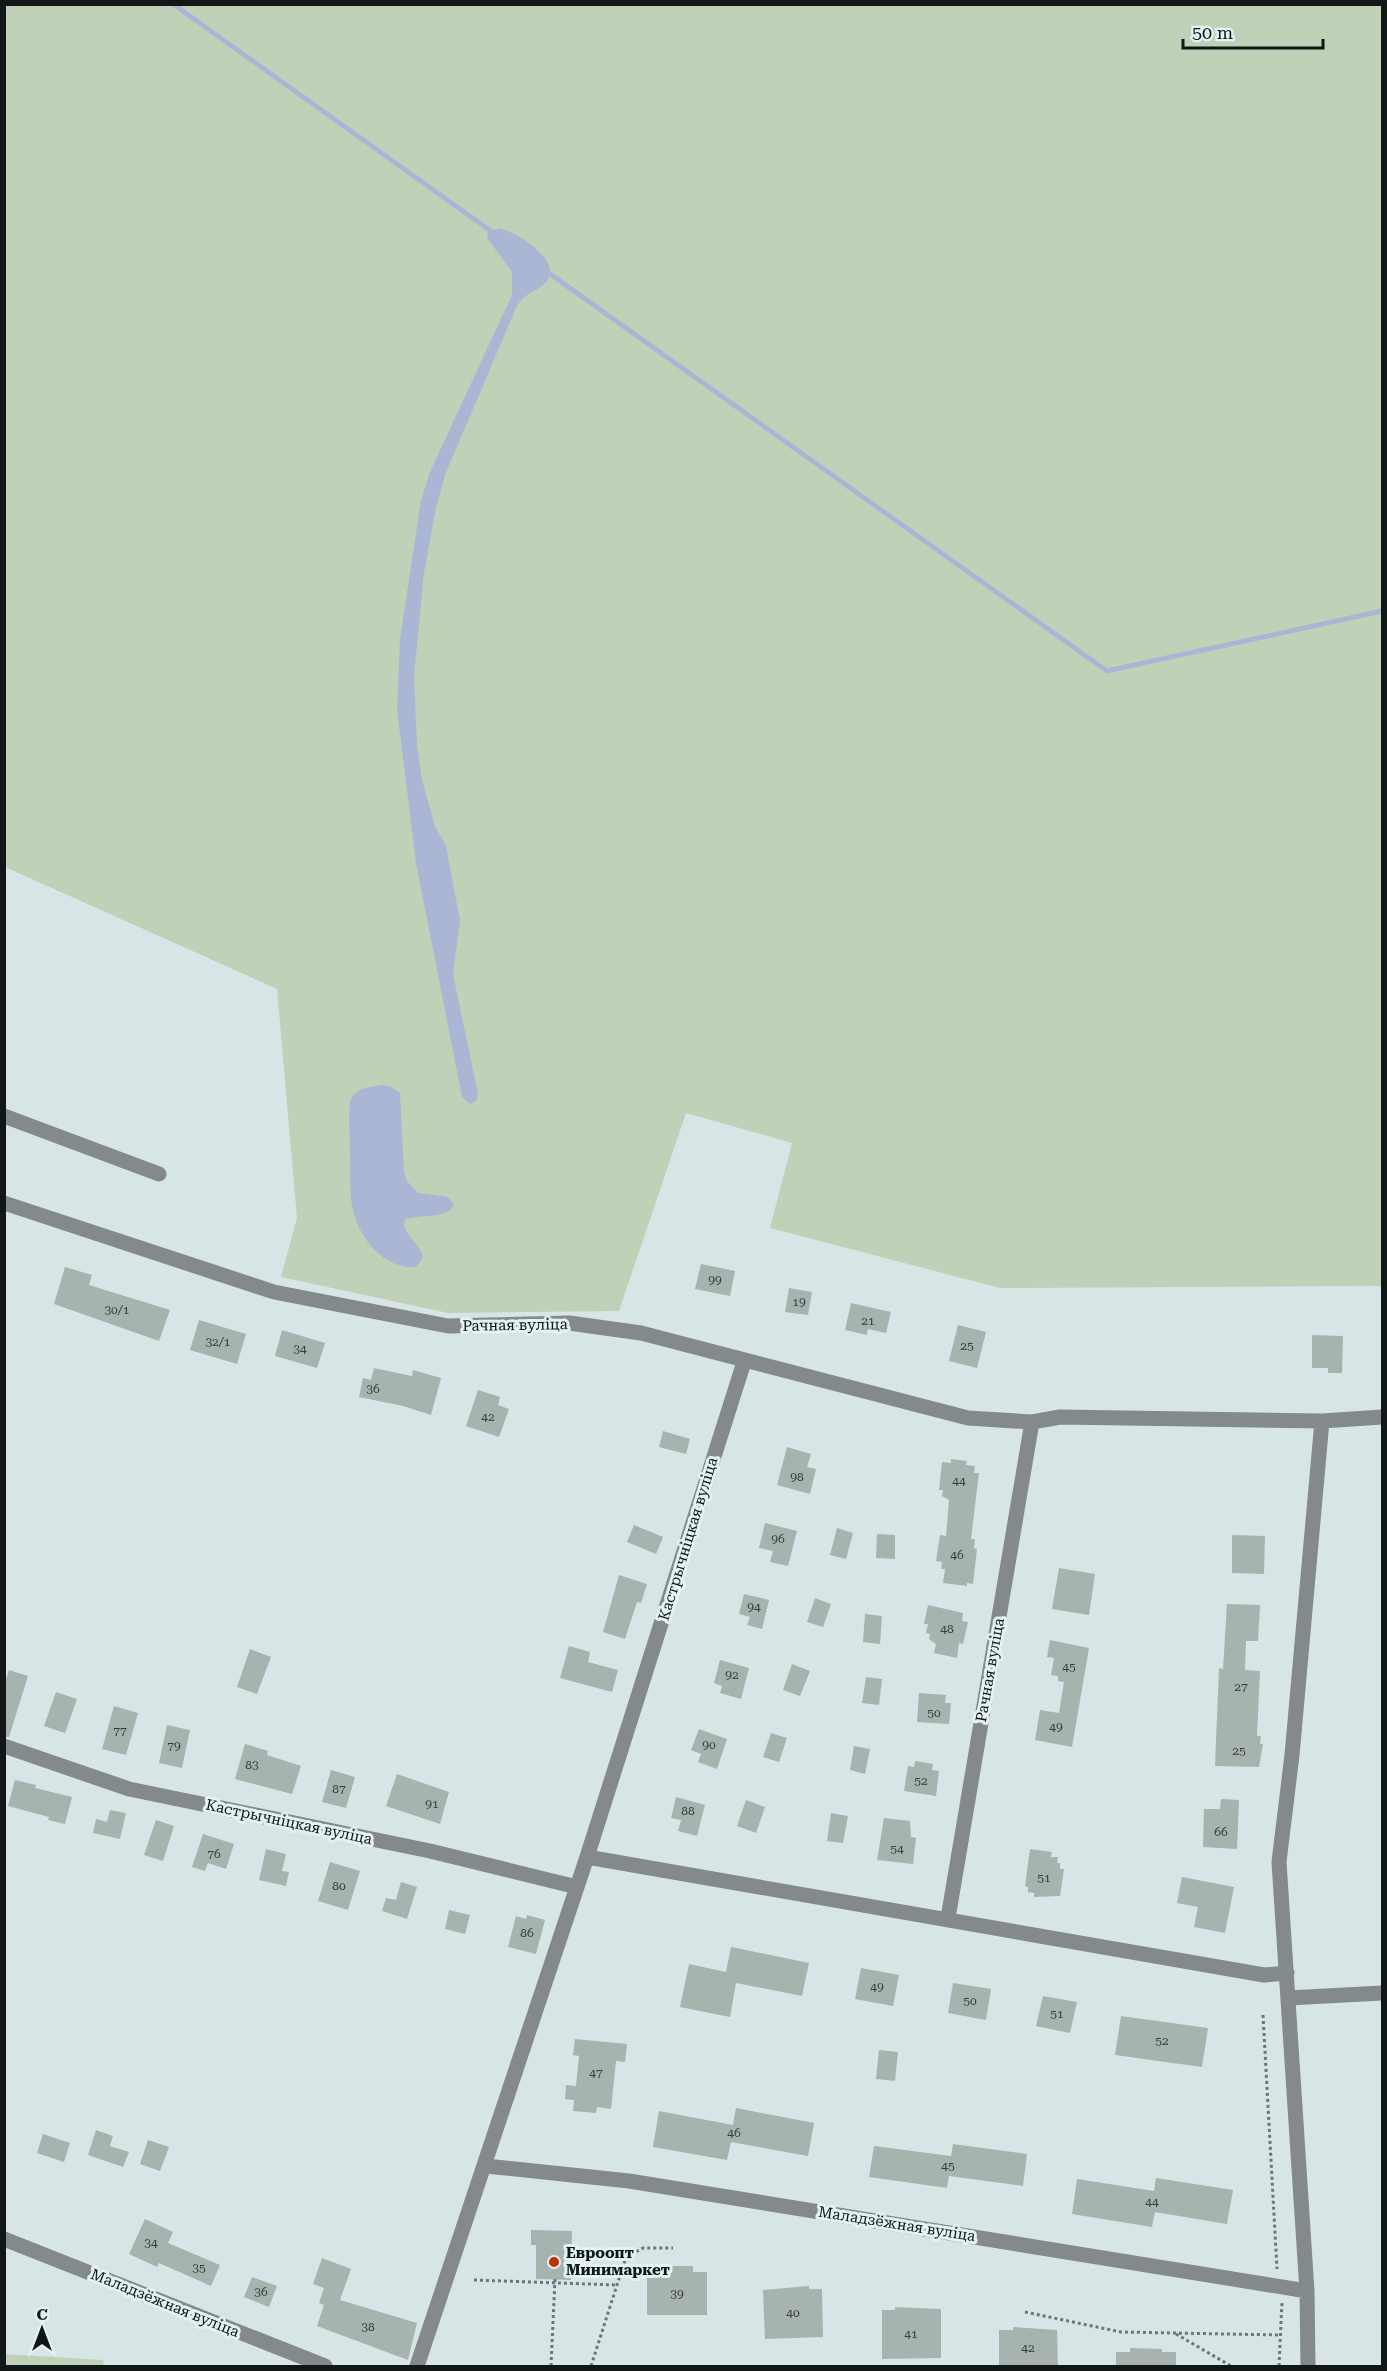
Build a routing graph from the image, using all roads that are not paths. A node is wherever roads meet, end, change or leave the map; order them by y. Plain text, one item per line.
1 (4, 1116) edge
2 (159, 1174) dead end
3 (4, 1203) edge
4 (744, 1362) junction
5 (1383, 1418) edge
6 (1322, 1421) junction
7 (1032, 1422) junction
8 (4, 1746) edge
9 (587, 1857) junction
10 (577, 1887) junction
11 (948, 1918) junction
12 (1287, 1973) junction
13 (1383, 1993) edge
14 (1288, 1998) junction
15 (486, 2166) junction
16 (4, 2239) edge
17 (1307, 2291) junction
18 (325, 2367) edge
19 (417, 2367) edge
20 (1308, 2367) edge

1 - 2 street
3 - 4 street, Рачная вуліца
4 - 7 street, Рачная вуліца
4 - 9 street, Кастрычніцкая вуліца
5 - 6 street, Рачная вуліца
6 - 7 street, Рачная вуліца
6 - 12 street
7 - 11 street, Рачная вуліца
8 - 10 street, Кастрычніцкая вуліца
9 - 10 street, Кастрычніцкая вуліца
9 - 11 street
10 - 15 street, Кастрычніцкая вуліца
11 - 12 street
12 - 14 street
13 - 14 street
14 - 17 street
15 - 17 street, Маладзёжная вуліца
15 - 19 street, Кастрычніцкая вуліца
16 - 18 street, Маладзёжная вуліца
17 - 20 street

